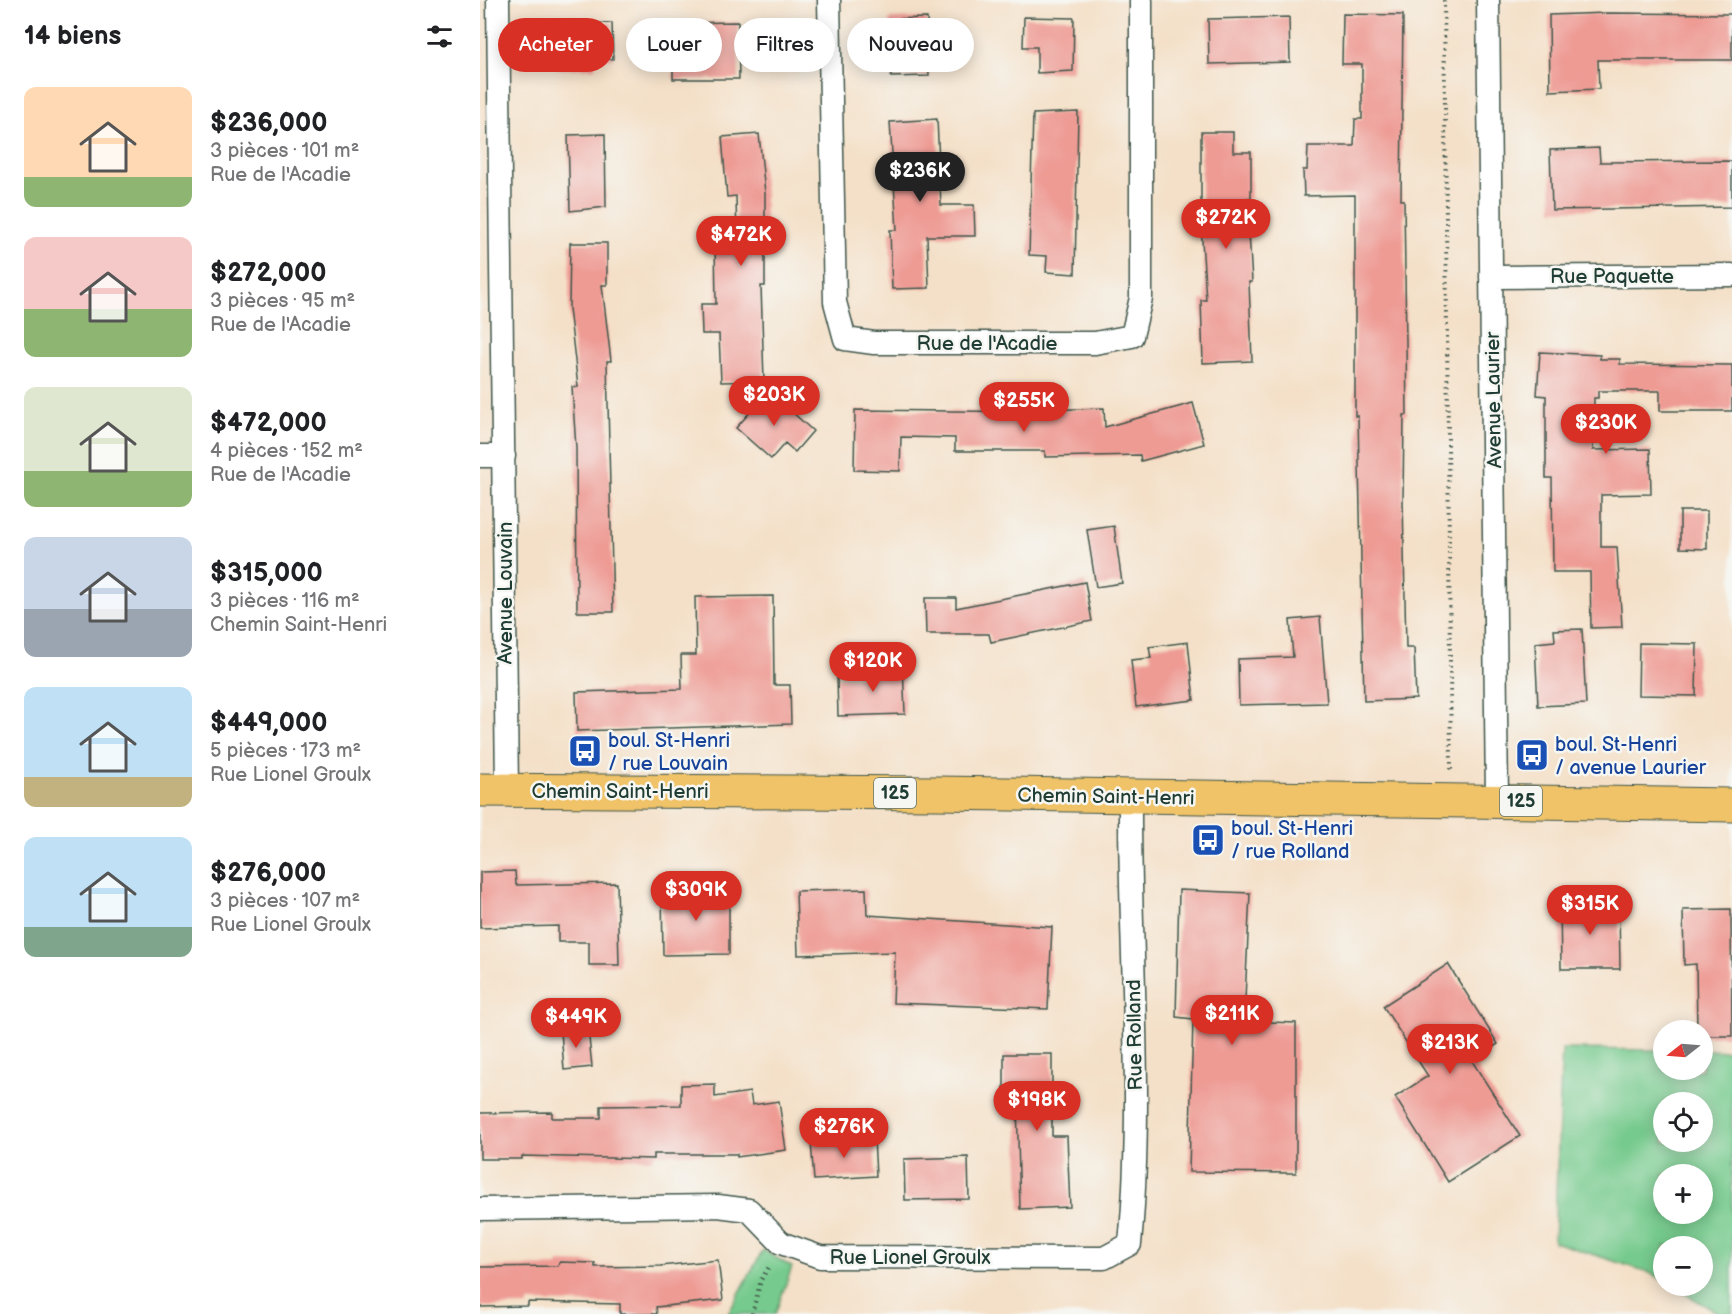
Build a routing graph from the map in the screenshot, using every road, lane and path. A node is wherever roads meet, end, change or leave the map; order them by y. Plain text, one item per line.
1 (498, 0) edge
2 (829, 0) edge
3 (1141, 0) edge
4 (1444, 0) edge
5 (1488, 0) edge
6 (1732, 275) edge
7 (1491, 277) junction
8 (480, 456) edge
9 (504, 456) junction
10 (1451, 777) dead end
11 (493, 791) edge
12 (1130, 797) junction
13 (1497, 799) junction
14 (1732, 805) edge
15 (480, 1209) edge
16 (782, 1243) junction
17 (1104, 1258) joint
18 (752, 1314) edge

1 - 9 street, Avenue Louvain
2 - 3 street, Rue de l'Acadie
4 - 10 path
5 - 7 street, Avenue Laurier
6 - 7 street, Rue Paquette
7 - 13 street, Avenue Laurier
8 - 9 street
9 - 11 street, Avenue Louvain
11 - 12 main road, Chemin Saint-Henri / 125
12 - 13 main road, Chemin Saint-Henri / 125
12 - 17 street, Rue Rolland
13 - 14 main road, Chemin Saint-Henri / 125
15 - 16 street, Rue Lionel Groulx
16 - 17 street, Rue Lionel Groulx
16 - 18 path

